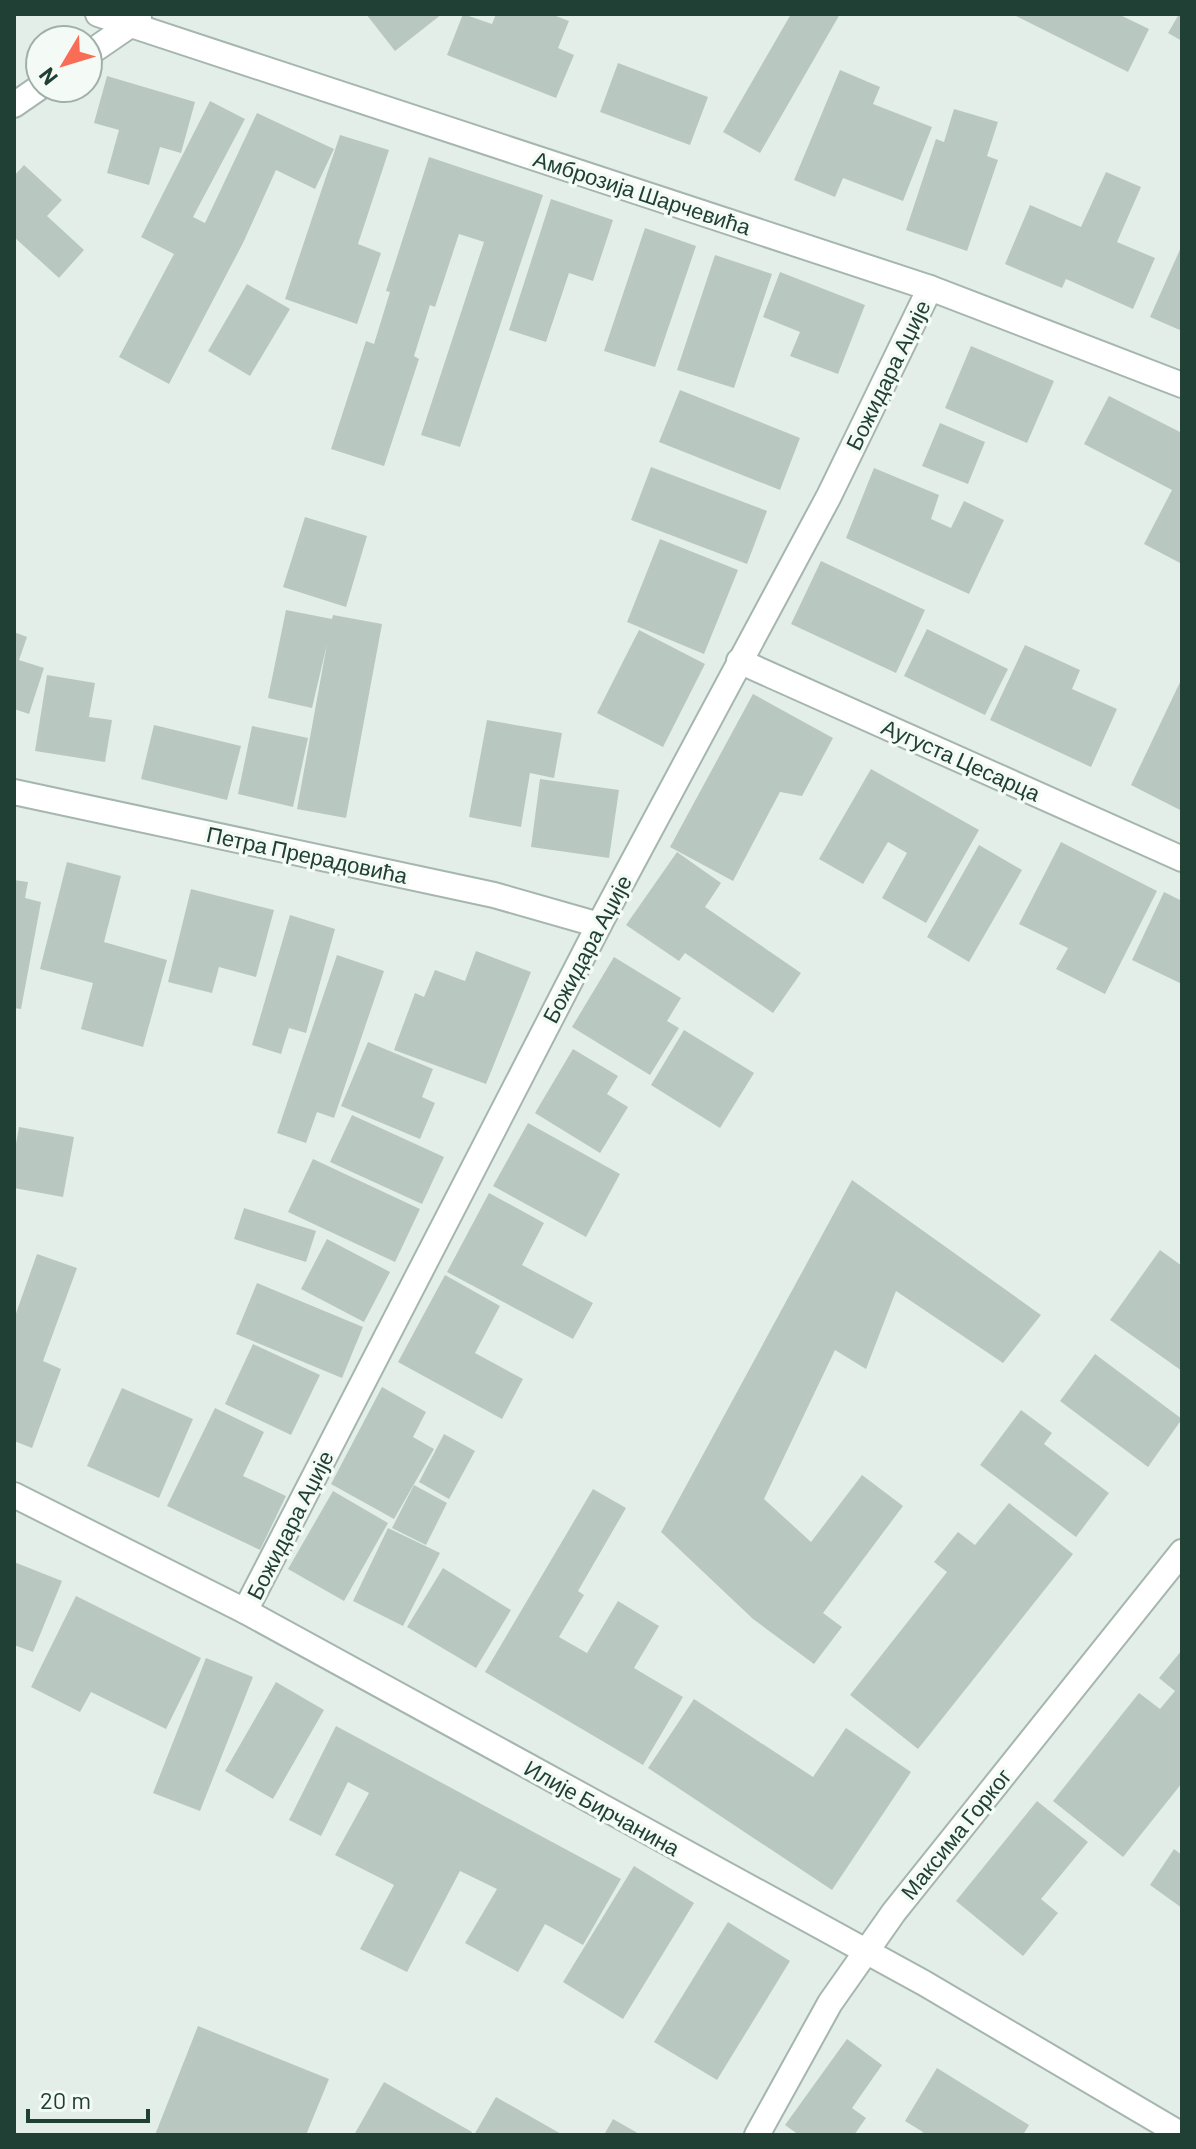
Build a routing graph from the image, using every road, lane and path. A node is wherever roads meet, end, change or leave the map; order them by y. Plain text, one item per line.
1 (98, 14) edge
2 (138, 20) edge
3 (104, 43) edge
4 (930, 288) junction
5 (1182, 385) edge
6 (739, 661) junction
7 (14, 792) edge
8 (1182, 859) edge
9 (599, 925) junction
10 (14, 1495) edge
11 (1182, 1552) edge
12 (245, 1611) junction
13 (866, 1951) junction
14 (757, 2135) edge
15 (1182, 2135) edge

1 - 2 street, Амброзија Шарчевића
2 - 3 street
2 - 4 street, Амброзија Шарчевића
4 - 5 street, Амброзија Шарчевића
4 - 6 street, Божидара Аџије
6 - 8 street, Аугуста Цесарца
6 - 9 street, Божидара Аџије
7 - 9 street, Петра Прерадовића
9 - 12 street, Божидара Аџије
10 - 12 street, Илије Бирчанина
11 - 13 street, Максима Горког
12 - 13 street, Илије Бирчанина
13 - 14 street, Максима Горког
13 - 15 street, Илије Бирчанина

